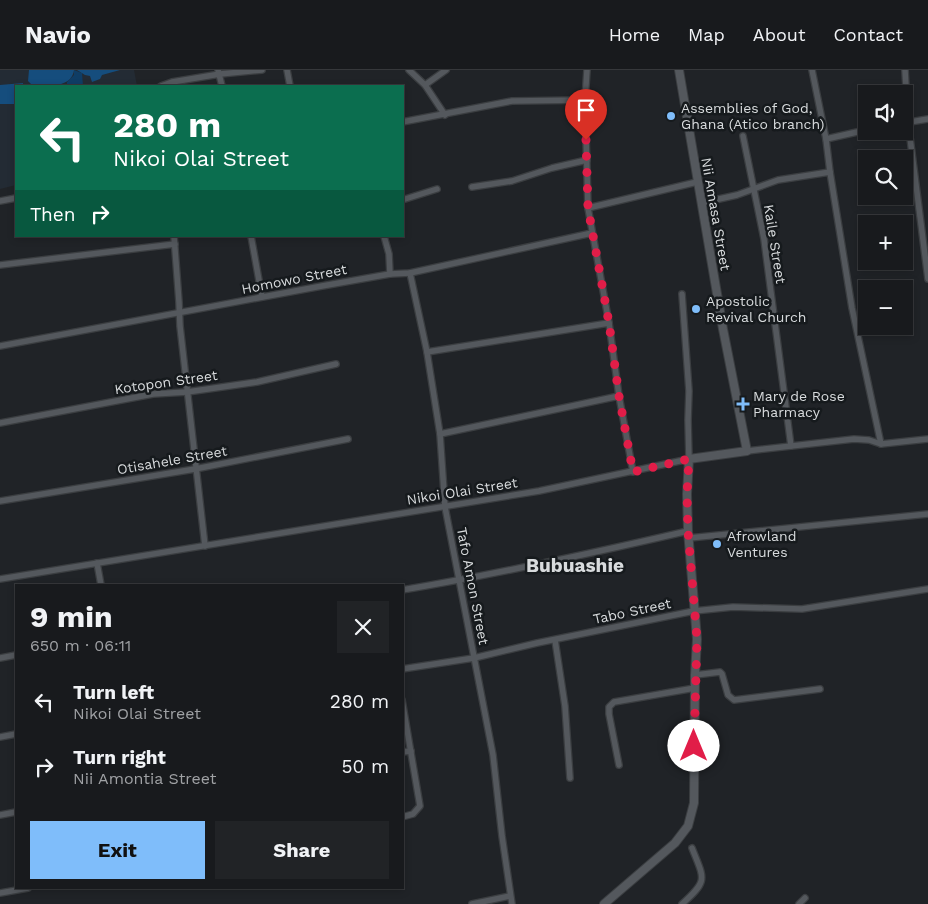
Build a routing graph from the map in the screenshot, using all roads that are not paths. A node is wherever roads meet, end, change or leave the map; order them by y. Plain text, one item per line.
1 (262, 70) edge
2 (287, 70) edge
3 (409, 70) edge
4 (446, 70) edge
5 (587, 70) edge
6 (679, 70) edge
7 (812, 70) edge
8 (905, 70) edge
9 (219, 72) edge
10 (164, 85) edge
11 (222, 85) edge
12 (290, 85) edge
13 (425, 85) junction
14 (905, 85) edge
15 (585, 100) junction
16 (445, 115) junction
17 (928, 119) edge
18 (913, 121) edge
19 (404, 122) edge
20 (858, 132) edge
21 (743, 136) dead end
22 (826, 139) junction
23 (909, 140) edge
24 (587, 160) junction
25 (830, 172) junction
26 (697, 182) junction
27 (472, 187) dead end
28 (437, 189) dead end
29 (753, 189) junction
30 (15, 198) edge
31 (404, 199) edge
32 (0, 201) edge
33 (701, 203) junction
34 (588, 208) junction
35 (592, 233) junction
36 (174, 237) edge
37 (250, 237) edge
38 (384, 237) edge
39 (175, 244) junction
40 (0, 265) edge
41 (410, 273) junction
42 (390, 274) junction
43 (928, 279) edge
44 (682, 294) dead end
45 (262, 297) junction
46 (180, 314) junction
47 (609, 323) junction
48 (0, 346) edge
49 (427, 352) junction
50 (336, 364) dead end
51 (187, 392) junction
52 (619, 396) junction
53 (0, 423) edge
54 (440, 434) junction
55 (928, 439) edge
56 (348, 440) dead end
57 (881, 444) junction
58 (791, 446) junction
59 (748, 451) junction
60 (689, 459) junction
61 (195, 469) junction
62 (633, 472) junction
63 (0, 502) edge
64 (445, 507) junction
65 (928, 514) edge
66 (689, 535) junction
67 (205, 546) junction
68 (97, 563) junction
69 (0, 578) edge
70 (460, 580) junction
71 (101, 584) edge
72 (928, 589) edge
73 (404, 590) edge
74 (694, 611) junction
75 (555, 640) junction
76 (15, 655) edge
77 (0, 658) edge
78 (474, 658) junction
79 (404, 669) edge
80 (695, 675) junction
81 (695, 688) junction
82 (820, 689) dead end
83 (404, 711) edge
84 (15, 734) edge
85 (0, 737) edge
86 (411, 751) junction
87 (404, 752) edge
88 (619, 765) dead end
89 (570, 778) dead end
90 (15, 812) edge
91 (0, 814) edge
92 (404, 816) edge
93 (692, 848) dead end
94 (22, 889) edge
95 (0, 893) edge
96 (510, 896) junction
97 (805, 898) dead end
98 (472, 904) edge
99 (512, 904) edge
100 (604, 904) edge
101 (682, 904) edge
102 (800, 904) edge

1 - 9 street
2 - 12 street
3 - 13 street
4 - 13 street
5 - 15 street
6 - 26 street, Nii Amasa Street
7 - 22 street
8 - 14 street
9 - 10 street
9 - 11 street
13 - 16 street
15 - 16 street
15 - 24 street
16 - 19 street
17 - 18 street
20 - 22 street
21 - 29 street, Kaile Street
22 - 25 street
23 - 43 street
24 - 27 street
24 - 34 street
25 - 29 street
25 - 57 street
26 - 33 street, Nii Amasa Street
26 - 34 street
28 - 31 street
29 - 33 street
29 - 58 street, Kaile Street
30 - 32 street
33 - 59 street, Nii Amasa Street
34 - 35 street
35 - 41 street, Homowo Street
35 - 47 street
36 - 39 street
37 - 45 street
38 - 42 street
39 - 40 street
39 - 46 street
41 - 42 street, Homowo Street
41 - 49 street, Tafo Amon Street
42 - 45 street, Homowo Street
44 - 60 street
45 - 46 street, Homowo Street
46 - 48 street, Homowo Street
46 - 51 street
47 - 49 street
47 - 52 street
49 - 54 street, Tafo Amon Street
50 - 51 street, Kotopon Street
51 - 53 street, Kotopon Street
51 - 61 street
52 - 54 street
52 - 62 street
54 - 64 street, Tafo Amon Street
55 - 57 street, Nikoi Olai Street
56 - 61 street, Otisahele Street
57 - 58 street, Nikoi Olai Street
58 - 59 street, Nikoi Olai Street
59 - 60 street, Nikoi Olai Street
60 - 62 street, Nikoi Olai Street
60 - 66 street
61 - 63 street, Otisahele Street
61 - 67 street
62 - 64 street, Nikoi Olai Street
64 - 67 street, Nikoi Olai Street
64 - 70 street, Tafo Amon Street
65 - 66 street
66 - 70 street
66 - 74 street
67 - 68 street, Nikoi Olai Street
68 - 69 street, Nikoi Olai Street
68 - 71 street
70 - 73 street
70 - 78 street, Tafo Amon Street
72 - 74 street, Tabo Street
74 - 75 street, Tabo Street
74 - 80 street
75 - 78 street, Tabo Street
75 - 89 street
76 - 77 street
78 - 79 street, Tabo Street
78 - 96 street, Tafo Amon Street
80 - 81 street
80 - 82 street
81 - 88 street
81 - 100 street
83 - 86 street
84 - 85 street
86 - 87 street
86 - 92 street
90 - 91 street
93 - 101 street
94 - 95 street
96 - 98 street
96 - 99 street, Tafo Amon Street
97 - 102 street

